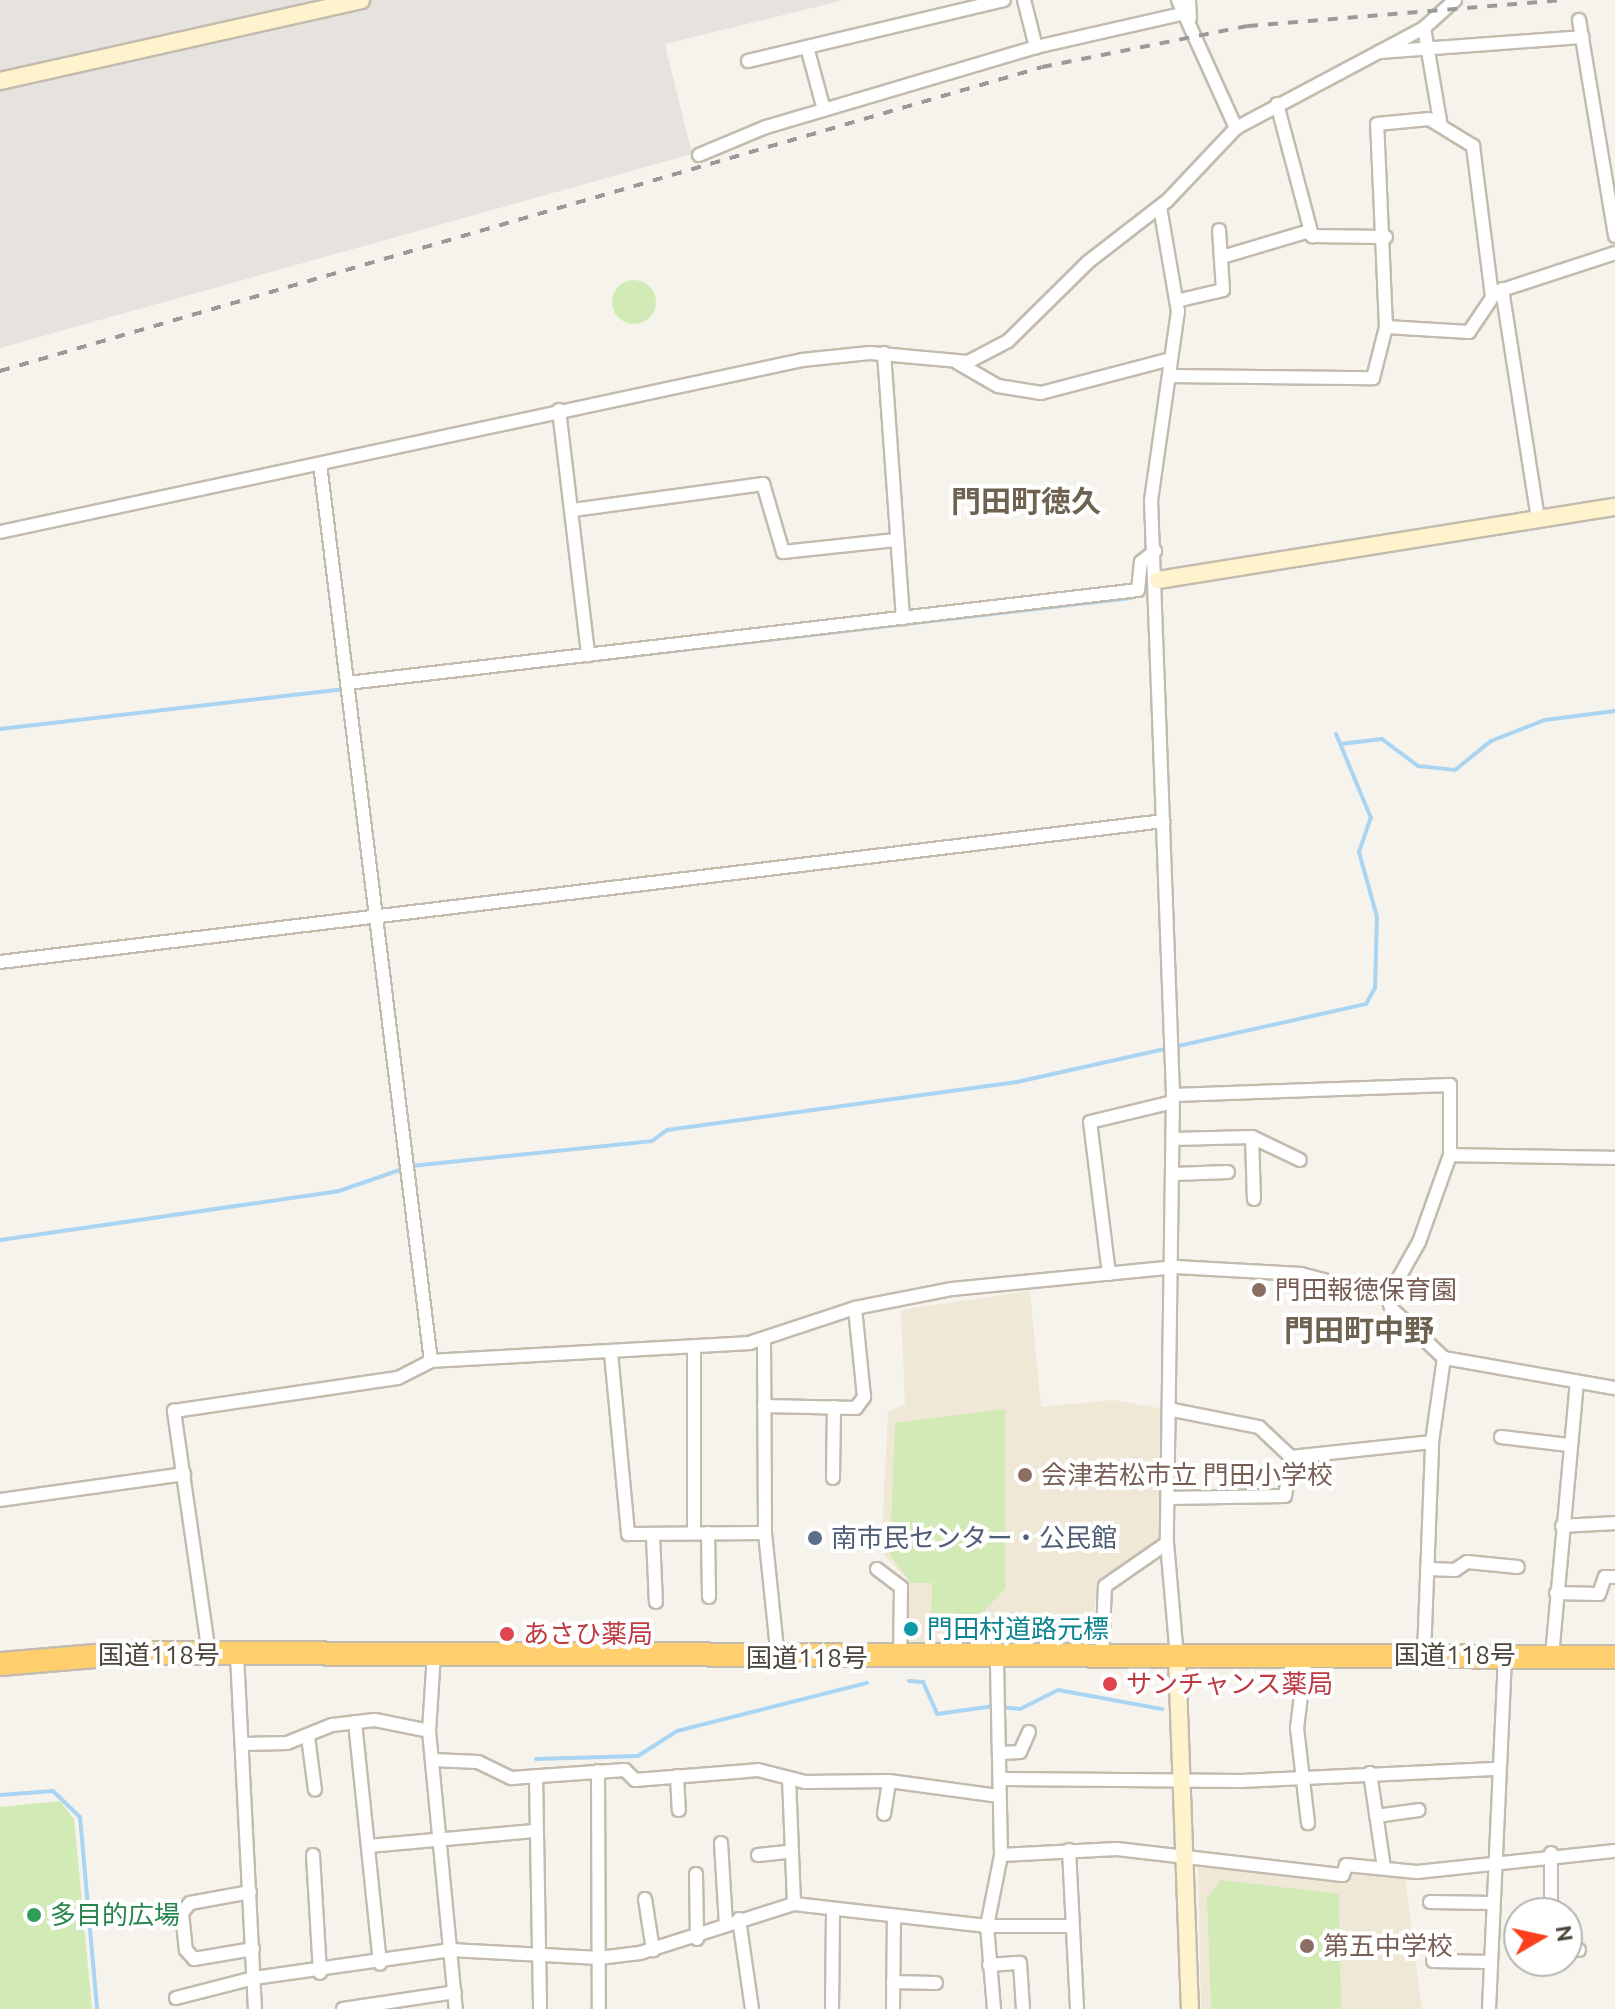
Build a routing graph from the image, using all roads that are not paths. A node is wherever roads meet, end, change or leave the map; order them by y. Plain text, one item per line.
1 (361, 0) edge
2 (1004, 0) edge
3 (1024, 0) edge
4 (1178, 0) edge
5 (1189, 0) edge
6 (1450, 1) edge
7 (1186, 16) junction
8 (1579, 20) dead end
9 (1424, 28) junction
10 (1582, 37) junction
11 (807, 47) junction
12 (1036, 47) junction
13 (1378, 51) junction
14 (1428, 52) junction
15 (748, 61) dead end
16 (0, 81) edge
17 (1277, 104) junction
18 (824, 110) junction
19 (1441, 126) junction
20 (1236, 128) junction
21 (699, 155) dead end
22 (1160, 207) junction
23 (1219, 230) dead end
24 (1310, 231) junction
25 (1615, 236) edge
26 (1386, 237) junction
27 (1615, 253) edge
28 (1222, 257) junction
29 (1497, 293) junction
30 (1176, 301) junction
31 (1386, 327) junction
32 (884, 353) junction
33 (1171, 359) junction
34 (958, 363) junction
35 (1169, 376) junction
36 (559, 410) junction
37 (320, 464) junction
38 (1615, 507) edge
39 (573, 510) junction
40 (1538, 519) junction
41 (0, 532) edge
42 (895, 540) junction
43 (1155, 551) junction
44 (1158, 580) junction
45 (903, 618) junction
46 (588, 655) junction
47 (348, 683) junction
48 (1163, 821) junction
49 (374, 919) junction
50 (0, 962) edge
51 (1173, 1098) junction
52 (1252, 1137) junction
53 (1173, 1139) junction
54 (1450, 1155) junction
55 (1615, 1158) edge
56 (1300, 1160) dead end
57 (1228, 1172) dead end
58 (1174, 1174) junction
59 (1254, 1199) dead end
60 (1176, 1267) junction
61 (1109, 1274) junction
62 (1388, 1297) junction
63 (855, 1308) junction
64 (764, 1340) junction
65 (694, 1348) junction
66 (611, 1353) junction
67 (1444, 1358) junction
68 (431, 1361) junction
69 (1577, 1382) junction
70 (1615, 1388) edge
71 (764, 1406) junction
72 (834, 1407) junction
73 (1173, 1410) junction
74 (1501, 1437) dead end
75 (1432, 1442) junction
76 (1569, 1445) junction
77 (1291, 1457) junction
78 (184, 1474) junction
79 (833, 1478) dead end
80 (1168, 1498) junction
81 (0, 1500) edge
82 (1615, 1523) edge
83 (1562, 1526) junction
84 (694, 1533) junction
85 (708, 1533) junction
86 (765, 1533) junction
87 (653, 1537) junction
88 (1167, 1543) junction
89 (1518, 1567) dead end
90 (877, 1569) dead end
91 (1427, 1569) junction
92 (1615, 1577) edge
93 (1556, 1593) junction
94 (709, 1597) dead end
95 (656, 1602) dead end
96 (209, 1654) junction
97 (434, 1654) junction
98 (237, 1655) junction
99 (1306, 1655) junction
100 (1424, 1655) junction
101 (1505, 1655) junction
102 (1552, 1656) junction
103 (1102, 1657) junction
104 (1177, 1657) junction
105 (1615, 1657) edge
106 (778, 1659) junction
107 (900, 1659) junction
108 (997, 1661) junction
109 (0, 1664) edge
110 (355, 1722) junction
111 (429, 1731) junction
112 (1029, 1732) dead end
113 (308, 1737) junction
114 (243, 1744) junction
115 (1001, 1753) junction
116 (433, 1760) junction
117 (1499, 1769) junction
118 (598, 1771) junction
119 (1370, 1773) junction
120 (536, 1776) junction
121 (677, 1776) junction
122 (1302, 1776) junction
123 (789, 1778) junction
124 (1002, 1779) junction
125 (1183, 1780) junction
126 (889, 1781) junction
127 (315, 1790) dead end
128 (998, 1796) junction
129 (679, 1810) dead end
130 (1419, 1810) dead end
131 (884, 1814) dead end
132 (1376, 1816) junction
133 (1308, 1823) dead end
134 (533, 1831) junction
135 (440, 1838) junction
136 (721, 1843) dead end
137 (369, 1846) junction
138 (1069, 1850) junction
139 (1615, 1851) edge
140 (789, 1852) junction
141 (1551, 1853) junction
142 (313, 1855) dead end
143 (758, 1855) dead end
144 (1001, 1855) junction
145 (1188, 1859) junction
146 (1492, 1862) junction
147 (1384, 1868) junction
148 (696, 1874) dead end
149 (250, 1892) junction
150 (1551, 1897) edge
151 (645, 1899) dead end
152 (1430, 1902) dead end
153 (1491, 1903) junction
154 (794, 1904) junction
155 (833, 1909) junction
156 (894, 1916) junction
157 (739, 1919) junction
158 (726, 1925) junction
159 (987, 1926) junction
160 (1072, 1926) junction
161 (697, 1939) junction
162 (253, 1949) junction
163 (451, 1950) junction
164 (653, 1950) junction
165 (534, 1955) junction
166 (599, 1958) junction
167 (1433, 1961) dead end
168 (1490, 1962) junction
169 (380, 1964) junction
170 (989, 1965) junction
171 (320, 1973) junction
172 (254, 1978) junction
173 (893, 1982) junction
174 (936, 1983) dead end
175 (455, 1992) junction
176 (176, 1998) dead end
177 (255, 2009) edge
178 (343, 2009) edge
179 (456, 2009) edge
180 (540, 2009) edge
181 (599, 2009) edge
182 (752, 2009) edge
183 (832, 2009) edge
184 (893, 2009) edge
185 (994, 2009) edge
186 (1023, 2009) edge
187 (1077, 2009) edge
188 (1190, 2009) edge
189 (1489, 2009) edge

1 - 16 street
2 - 11 street
3 - 12 street
4 - 7 street
5 - 7 street
6 - 9 street
7 - 12 street
7 - 20 street
8 - 10 street
9 - 13 street
9 - 14 street
10 - 14 street
10 - 25 street
11 - 15 street
11 - 18 street
12 - 18 street
13 - 14 street
13 - 17 street
14 - 19 street
17 - 20 street
17 - 24 street
18 - 21 street
19 - 26 street
19 - 29 street
20 - 22 street
22 - 30 street
22 - 34 street
23 - 28 street
24 - 26 street
24 - 28 street
26 - 31 street
27 - 29 street
28 - 30 street
29 - 31 street
29 - 40 street
30 - 33 street
31 - 35 street
32 - 34 street
32 - 36 street
32 - 42 street
33 - 34 street
33 - 35 street
35 - 43 street
36 - 37 street
36 - 39 street
37 - 41 street
37 - 47 street
38 - 40 street
39 - 42 street
39 - 46 street
40 - 44 street
42 - 45 street
43 - 44 street
43 - 45 street
44 - 48 street
45 - 46 street
46 - 47 street
47 - 49 street
48 - 49 street
48 - 51 street
49 - 50 street
49 - 68 street
51 - 53 street
51 - 54 street
51 - 61 street
52 - 53 street
52 - 56 street
52 - 59 street
53 - 58 street
54 - 55 street
54 - 62 street
57 - 58 street
58 - 60 street
60 - 61 street
60 - 62 street
60 - 73 street
61 - 63 street
62 - 67 street
63 - 64 street
63 - 72 street
64 - 65 street
64 - 71 street
65 - 66 street
65 - 84 street
66 - 68 street
66 - 87 street
67 - 69 street
67 - 75 street
68 - 78 street
69 - 70 street
69 - 76 street
71 - 72 street
71 - 86 street
72 - 79 street
73 - 77 street
73 - 80 street
74 - 76 street
75 - 77 street
75 - 91 street
76 - 83 street
77 - 80 street
78 - 81 street
78 - 96 street
80 - 88 street
82 - 83 street
83 - 93 street
84 - 85 street
84 - 87 street
85 - 86 street
85 - 94 street
86 - 106 street
87 - 95 street
88 - 103 street
88 - 104 street
89 - 91 street
90 - 107 street
91 - 100 street
92 - 93 street
93 - 102 street
96 - 98 highway, 国道118号
96 - 109 highway, 国道118号
97 - 98 highway, 国道118号
97 - 106 highway, 国道118号
97 - 111 street
98 - 114 street
99 - 100 highway, 国道118号
99 - 104 highway, 国道118号
99 - 122 street
100 - 101 highway, 国道118号
101 - 102 highway, 国道118号
101 - 117 street
102 - 105 highway, 国道118号
103 - 104 highway, 国道118号
103 - 108 highway, 国道118号
104 - 125 street
106 - 107 highway, 国道118号
107 - 108 highway, 国道118号
108 - 115 street
110 - 111 street
110 - 113 street
110 - 137 street
111 - 116 street
112 - 115 street
113 - 114 street
113 - 127 street
114 - 149 street
115 - 124 street
116 - 120 street
116 - 135 street
117 - 119 street
117 - 146 street
118 - 120 street
118 - 121 street
118 - 166 street
119 - 122 street
119 - 132 street
120 - 134 street
121 - 123 street
121 - 129 street
122 - 125 street
122 - 133 street
123 - 126 street
123 - 140 street
124 - 125 street
124 - 128 street
125 - 145 street
126 - 128 street
126 - 131 street
128 - 144 street
130 - 132 street
132 - 147 street
134 - 135 street
134 - 165 street
135 - 137 street
135 - 163 street
136 - 158 street
137 - 169 street
138 - 144 street
138 - 145 street
138 - 160 street
139 - 141 street
140 - 143 street
140 - 154 street
141 - 146 street
141 - 150 street
142 - 171 street
144 - 159 street
145 - 147 street
145 - 188 street
146 - 147 street
146 - 153 street
148 - 161 street
149 - 162 street
149 - 162 street
151 - 164 street
152 - 153 street
153 - 168 street
154 - 155 street
154 - 157 street
155 - 156 street
155 - 183 street
156 - 159 street
156 - 173 street
157 - 158 street
157 - 182 street
158 - 161 street
159 - 160 street
159 - 170 street
160 - 187 street
161 - 164 street
162 - 172 street
163 - 165 street
163 - 169 street
163 - 175 street
164 - 166 street
165 - 166 street
165 - 180 street
166 - 181 street
167 - 168 street
168 - 189 street
169 - 171 street
170 - 185 street
170 - 186 street
171 - 172 street
172 - 176 street
172 - 177 street
173 - 174 street
173 - 184 street
175 - 178 street
175 - 179 street

